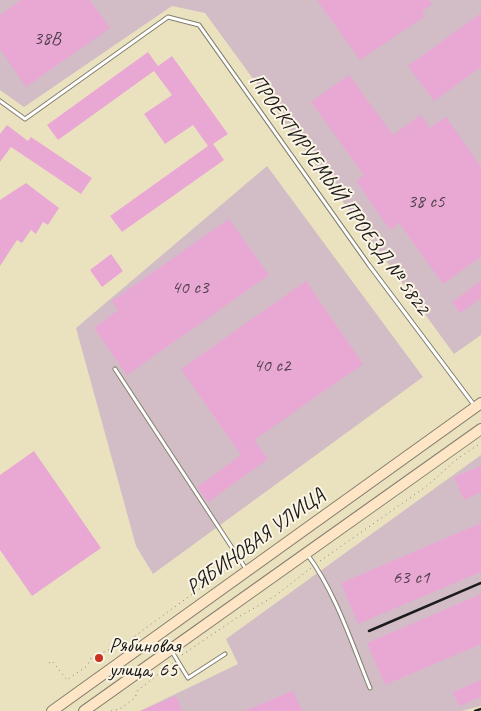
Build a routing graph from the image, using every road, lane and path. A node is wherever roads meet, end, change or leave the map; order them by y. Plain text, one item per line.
1 (0, 101) edge
2 (115, 369) dead end
3 (478, 405) edge
4 (481, 429) edge
5 (481, 443) edge
6 (307, 553) junction
7 (240, 560) junction
8 (315, 564) junction
9 (247, 571) junction
10 (171, 649) junction
11 (225, 654) dead end
12 (177, 660) junction
13 (49, 663) dead end
14 (370, 688) dead end
15 (52, 711) edge
16 (84, 711) edge
17 (111, 711) edge

1 - 3 lane, ПРОЕКТИРУЕМЫЙ ПРОЕЗД № 5822
2 - 7 lane
3 - 9 main road, РЯБИНОВАЯ УЛИЦА
4 - 6 main road, РЯБИНОВАЯ УЛИЦА
5 - 8 path
6 - 8 lane
6 - 10 main road, РЯБИНОВАЯ УЛИЦА
7 - 9 lane
7 - 13 path
8 - 12 path
8 - 14 lane
9 - 15 main road, РЯБИНОВАЯ УЛИЦА
10 - 12 lane
10 - 16 main road, РЯБИНОВАЯ УЛИЦА
11 - 12 lane
12 - 17 path

